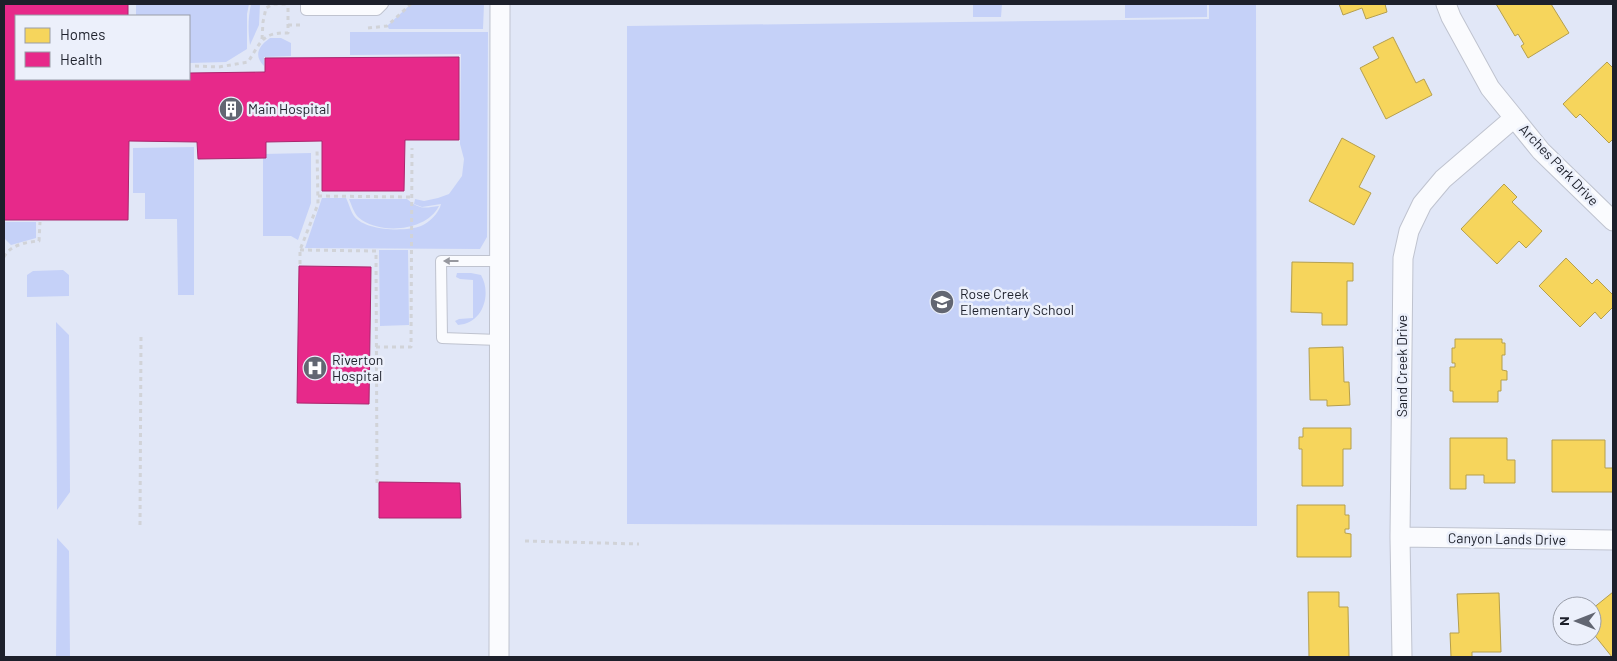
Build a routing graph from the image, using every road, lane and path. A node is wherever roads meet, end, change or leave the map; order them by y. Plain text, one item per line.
1 (288, 4) edge
2 (306, 4) edge
3 (384, 4) edge
4 (500, 4) edge
5 (1446, 4) edge
6 (262, 39) junction
7 (195, 66) dead end
8 (1514, 118) junction
9 (317, 148) dead end
10 (412, 148) dead end
11 (318, 196) junction
12 (412, 197) junction
13 (1613, 221) edge
14 (40, 222) dead end
15 (300, 250) junction
16 (4, 257) edge
17 (500, 261) junction
18 (300, 264) dead end
19 (141, 336) dead end
20 (499, 340) junction
21 (376, 347) junction
22 (377, 483) dead end
23 (140, 525) dead end
24 (1400, 537) junction
25 (1613, 540) edge
26 (525, 541) dead end
27 (639, 544) dead end
28 (499, 657) edge
29 (1402, 657) edge

1 - 6 path
1 - 6 path
2 - 3 lane
4 - 17 street
5 - 8 street, Arches Park Drive
6 - 7 path
8 - 13 street, Arches Park Drive
8 - 24 street, Sand Creek Drive
9 - 11 path
10 - 12 path
11 - 12 path
11 - 15 path
12 - 21 path
14 - 16 path
15 - 18 path
15 - 21 path
17 - 20 street
17 -> 20 lane
19 - 23 path
20 - 28 street
21 - 22 path
24 - 25 street, Canyon Lands Drive
24 - 29 street, Sand Creek Drive
26 - 27 path

